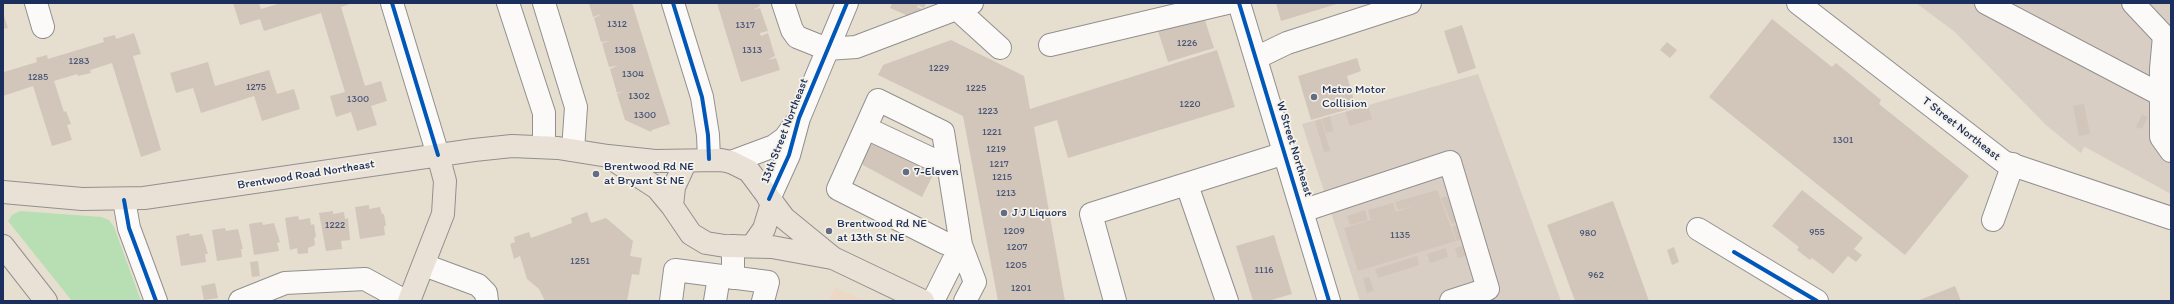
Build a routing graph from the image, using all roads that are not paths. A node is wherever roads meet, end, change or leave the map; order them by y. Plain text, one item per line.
1 (36, 3) edge
2 (392, 3) edge
3 (508, 3) edge
4 (544, 3) edge
5 (673, 3) edge
6 (783, 3) edge
7 (847, 3) edge
8 (1227, 3) edge
9 (1239, 3) edge
10 (1410, 3) edge
11 (1798, 3) edge
12 (1986, 3) edge
13 (2134, 3) edge
14 (965, 6) edge
15 (43, 27) dead end
16 (1050, 45) dead end
17 (1000, 48) dead end
18 (827, 49) junction
19 (1256, 58) junction
20 (2166, 97) edge
21 (799, 118) junction
22 (866, 128) junction
23 (544, 147) junction
24 (573, 150) junction
25 (2171, 151) edge
26 (1285, 154) junction
27 (438, 155) junction
28 (608, 156) junction
29 (709, 159) junction
30 (686, 161) junction
31 (731, 162) junction
32 (2012, 164) junction
33 (948, 167) junction
34 (1187, 184) junction
35 (3, 192) edge
36 (124, 200) junction
37 (771, 201) junction
38 (672, 206) junction
39 (1302, 212) junction
40 (2171, 218) edge
41 (1992, 220) dead end
42 (1698, 229) dead end
43 (961, 245) junction
44 (3, 246) edge
45 (742, 246) junction
46 (834, 258) junction
47 (424, 265) junction
48 (726, 278) junction
49 (46, 301) edge
50 (156, 301) edge
51 (240, 301) edge
52 (405, 301) edge
53 (409, 301) edge
54 (487, 301) edge
55 (671, 301) edge
56 (715, 301) edge
57 (763, 301) edge
58 (923, 301) edge
59 (933, 301) edge
60 (965, 301) edge
61 (1115, 301) edge
62 (1227, 301) edge
63 (1329, 301) edge
64 (1451, 301) edge
65 (1817, 301) edge

1 - 15 street
2 - 27 street
3 - 23 street
4 - 24 street
5 - 29 street
6 - 18 street
7 - 18 street, 13th Street Northeast
8 - 16 street
9 - 19 street, W Street Northeast
10 - 19 street
11 - 32 street, T Street Northeast
12 - 20 street
13 - 20 street
14 - 17 street
14 - 18 street
18 - 21 street, 13th Street Northeast
19 - 26 street, W Street Northeast
20 - 25 street
21 - 31 street, 13th Street Northeast
21 - 37 street, 13th Street Northeast
22 - 33 street
22 - 33 street
22 - 43 street
23 - 24 main road, Brentwood Road Northeast
23 - 27 main road, Brentwood Road Northeast
24 - 28 main road, Brentwood Road Northeast
26 - 34 street
26 - 39 street, W Street Northeast
27 - 36 main road, Brentwood Road Northeast
27 - 47 main road
28 - 30 main road, Brentwood Road Northeast
28 - 38 main road, Brentwood Road Northeast
29 - 30 main road
29 - 31 main road
30 - 38 main road
31 - 37 main road
32 - 40 street, T Street Northeast
32 - 41 street
33 - 43 street
34 - 61 street
34 - 62 street
35 - 36 main road, Brentwood Road Northeast
36 - 50 street
37 - 45 main road
37 - 46 main road
38 - 45 main road
39 - 63 street, W Street Northeast
39 - 64 street
42 - 65 street
43 - 59 street
43 - 60 street
44 - 49 main road
45 - 46 main road
45 - 48 street
46 - 58 main road
47 - 53 main road
47 - 54 street
48 - 55 street
48 - 56 street
48 - 57 street
51 - 52 street

